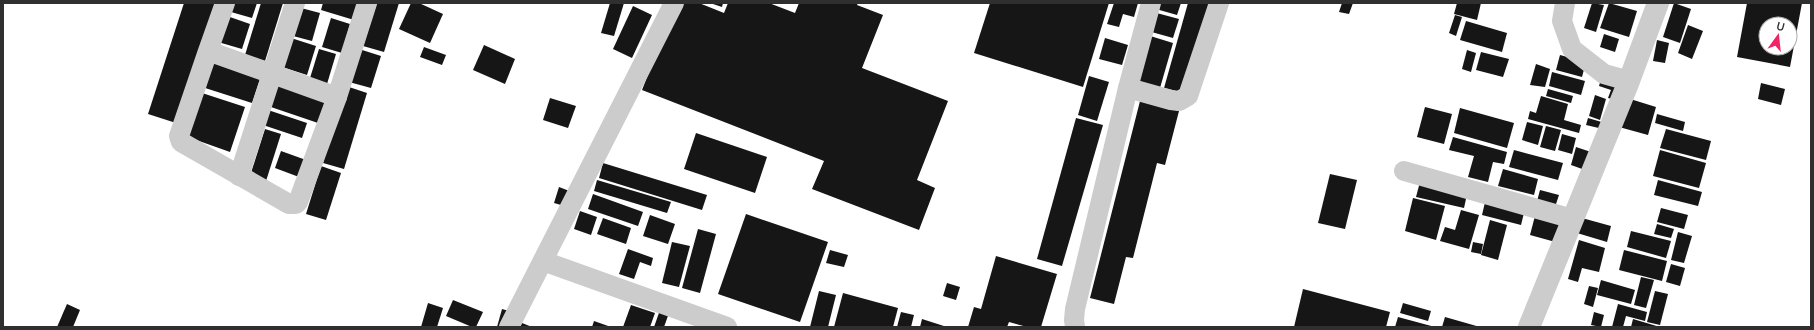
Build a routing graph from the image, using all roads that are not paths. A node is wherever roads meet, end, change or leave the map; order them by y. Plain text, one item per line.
1 (225, 3) edge
2 (295, 3) edge
3 (367, 3) edge
4 (674, 3) edge
5 (1151, 3) edge
6 (1219, 3) edge
7 (1565, 3) edge
8 (1658, 3) edge
9 (208, 51) junction
10 (272, 74) junction
11 (1629, 81) junction
12 (1128, 88) junction
13 (337, 97) junction
14 (1404, 171) dead end
15 (239, 176) junction
16 (1573, 219) junction
17 (543, 261) junction
18 (509, 327) edge
19 (726, 327) edge
20 (1075, 327) edge
21 (1529, 327) edge

1 - 9 street
2 - 10 street
3 - 13 street
4 - 17 street
5 - 12 street
6 - 12 street
7 - 11 street
8 - 11 street
9 - 10 street
9 - 15 street
10 - 13 street
10 - 15 street
11 - 16 street
12 - 20 street
13 - 15 street
14 - 16 street
16 - 21 street
17 - 18 street
17 - 19 street

